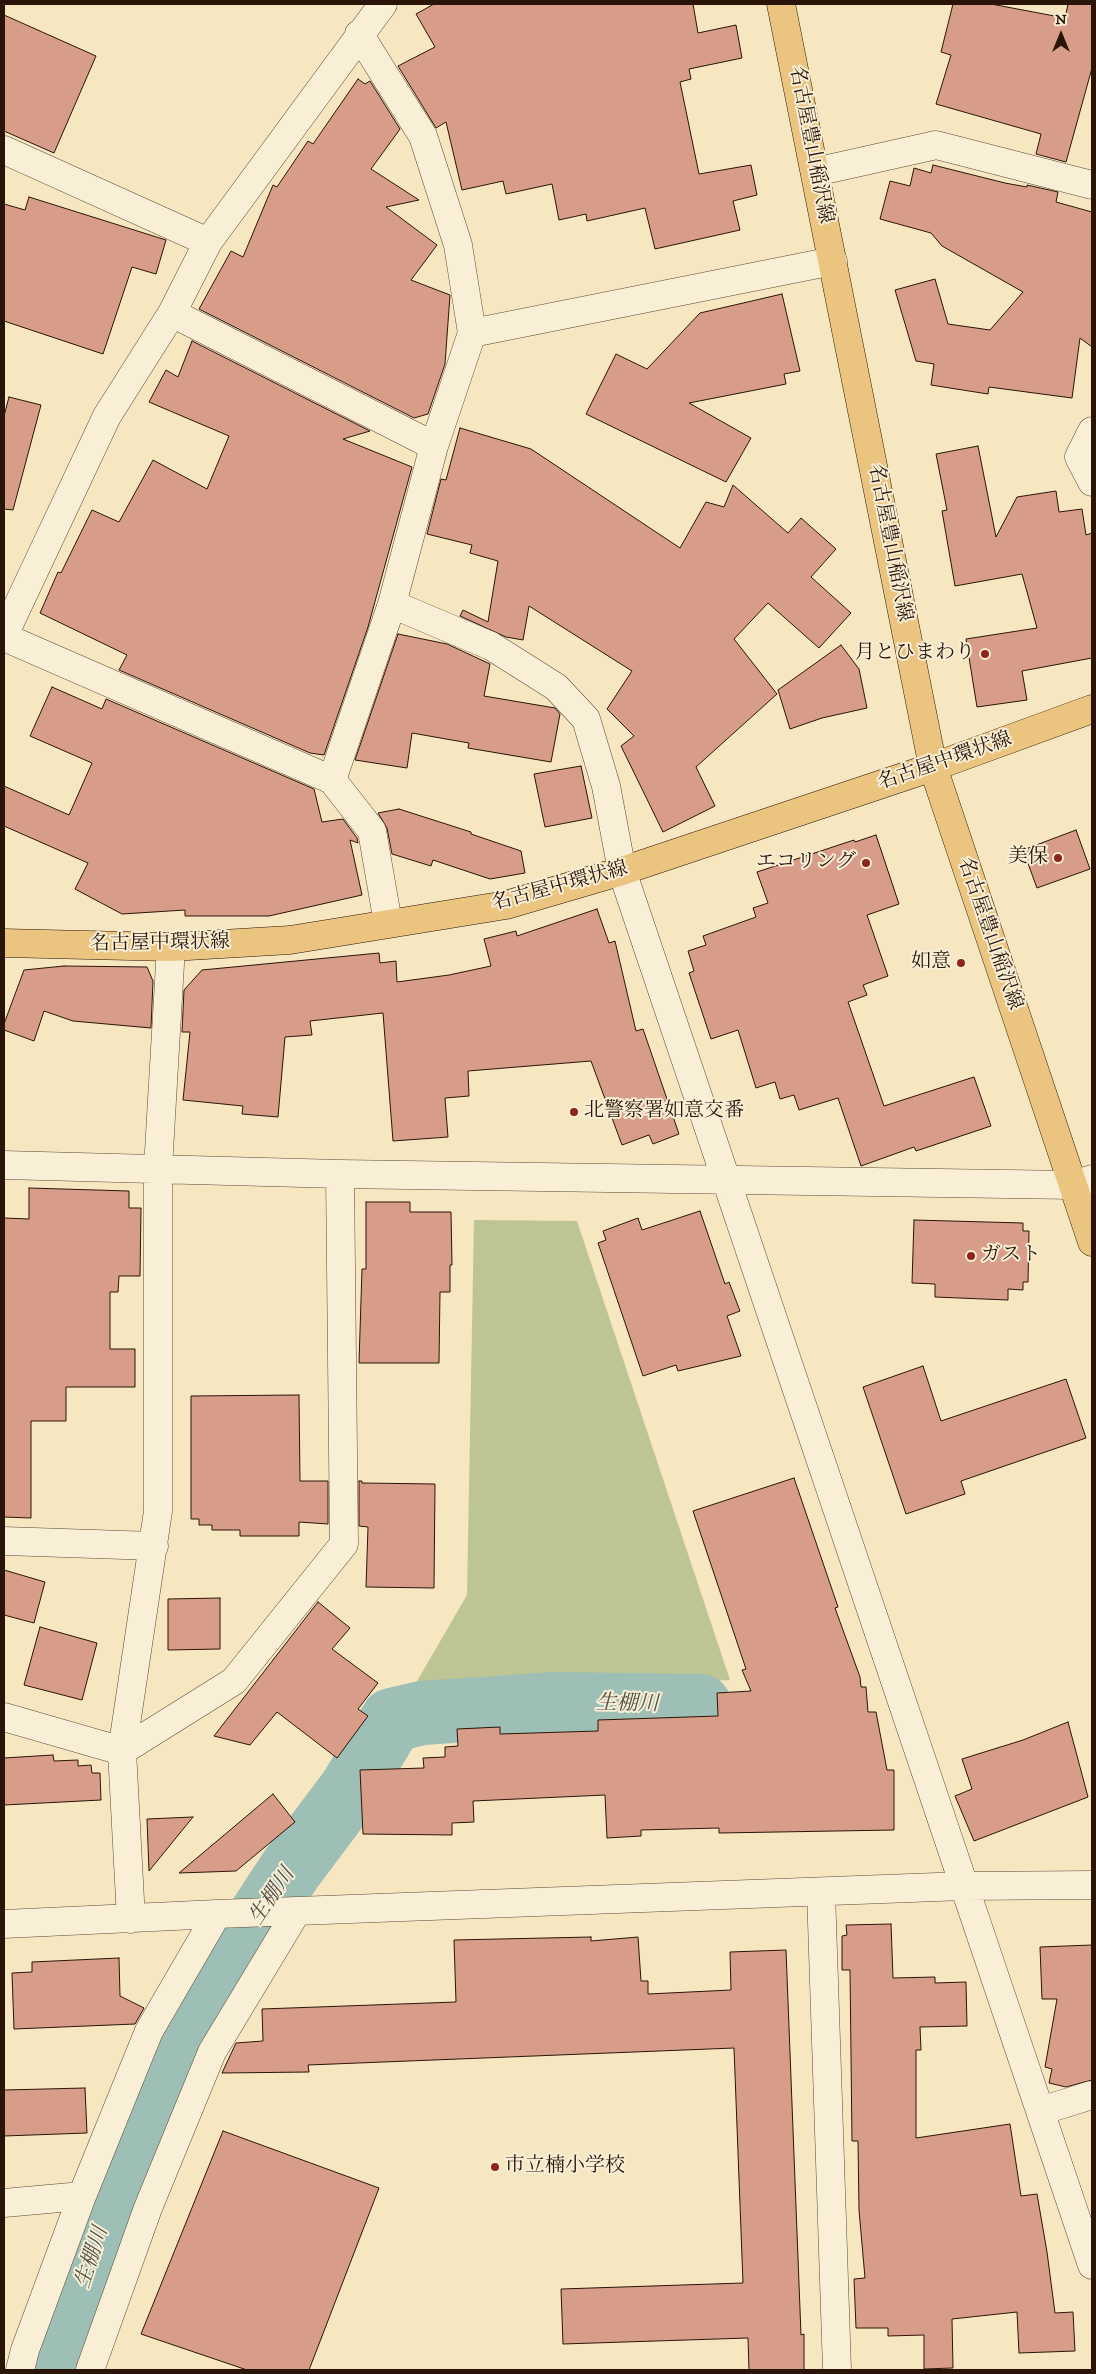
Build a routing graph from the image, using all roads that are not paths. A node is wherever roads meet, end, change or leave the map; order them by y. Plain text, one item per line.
1 (383, 4) edge
2 (781, 4) edge
3 (359, 34) junction
4 (4, 150) edge
5 (815, 172) junction
6 (1092, 185) edge
7 (208, 242) junction
8 (833, 260) junction
9 (172, 313) junction
10 (472, 333) junction
11 (1092, 431) edge
12 (434, 446) junction
13 (1092, 482) edge
14 (392, 604) junction
15 (4, 636) edge
16 (1092, 709) edge
17 (933, 767) junction
18 (332, 780) junction
19 (622, 872) junction
20 (388, 923) junction
21 (4, 942) edge
22 (171, 947) junction
23 (4, 1165) edge
24 (158, 1168) junction
25 (340, 1174) junction
26 (727, 1180) junction
27 (1083, 1182) edge
28 (1092, 1242) edge
29 (4, 1541) edge
30 (154, 1546) junction
31 (4, 1717) edge
32 (122, 1751) junction
33 (1092, 1885) edge
34 (964, 1886) junction
35 (821, 1892) junction
36 (298, 1911) junction
37 (217, 1914) junction
38 (131, 1919) junction
39 (4, 1924) edge
40 (1092, 2095) edge
41 (1040, 2111) junction
42 (82, 2196) junction
43 (4, 2203) edge
44 (1092, 2265) edge
45 (20, 2370) edge
46 (90, 2370) edge
47 (837, 2370) edge

1 - 3 street
2 - 5 main road, 名古屋豊山稲沢線
3 - 7 street
3 - 10 street
4 - 7 street
5 - 6 street
5 - 8 main road, 名古屋豊山稲沢線
7 - 9 street
8 - 10 street
8 - 17 main road, 名古屋豊山稲沢線
9 - 12 street
9 - 15 street
10 - 12 street
11 - 13 street
12 - 14 street
14 - 18 street
14 - 19 street
15 - 18 street
16 - 17 main road, 名古屋中環状線
17 - 19 main road, 名古屋中環状線
17 - 27 main road, 名古屋豊山稲沢線
18 - 20 street
19 - 20 main road, 名古屋中環状線
19 - 26 street
20 - 22 main road, 名古屋中環状線
21 - 22 main road, 名古屋中環状線
22 - 24 street
23 - 24 street
24 - 25 street
24 - 30 street
25 - 26 street
25 - 32 street
26 - 27 street
26 - 34 street
27 - 28 main road, 名古屋豊山稲沢線
29 - 30 street
30 - 32 street
31 - 32 street
32 - 38 street
33 - 34 street
34 - 35 street
34 - 41 street
35 - 36 street
35 - 47 street
36 - 37 street
36 - 46 street
37 - 38 street
37 - 42 street
38 - 39 street
40 - 41 street
41 - 44 street
42 - 43 street
42 - 45 street

